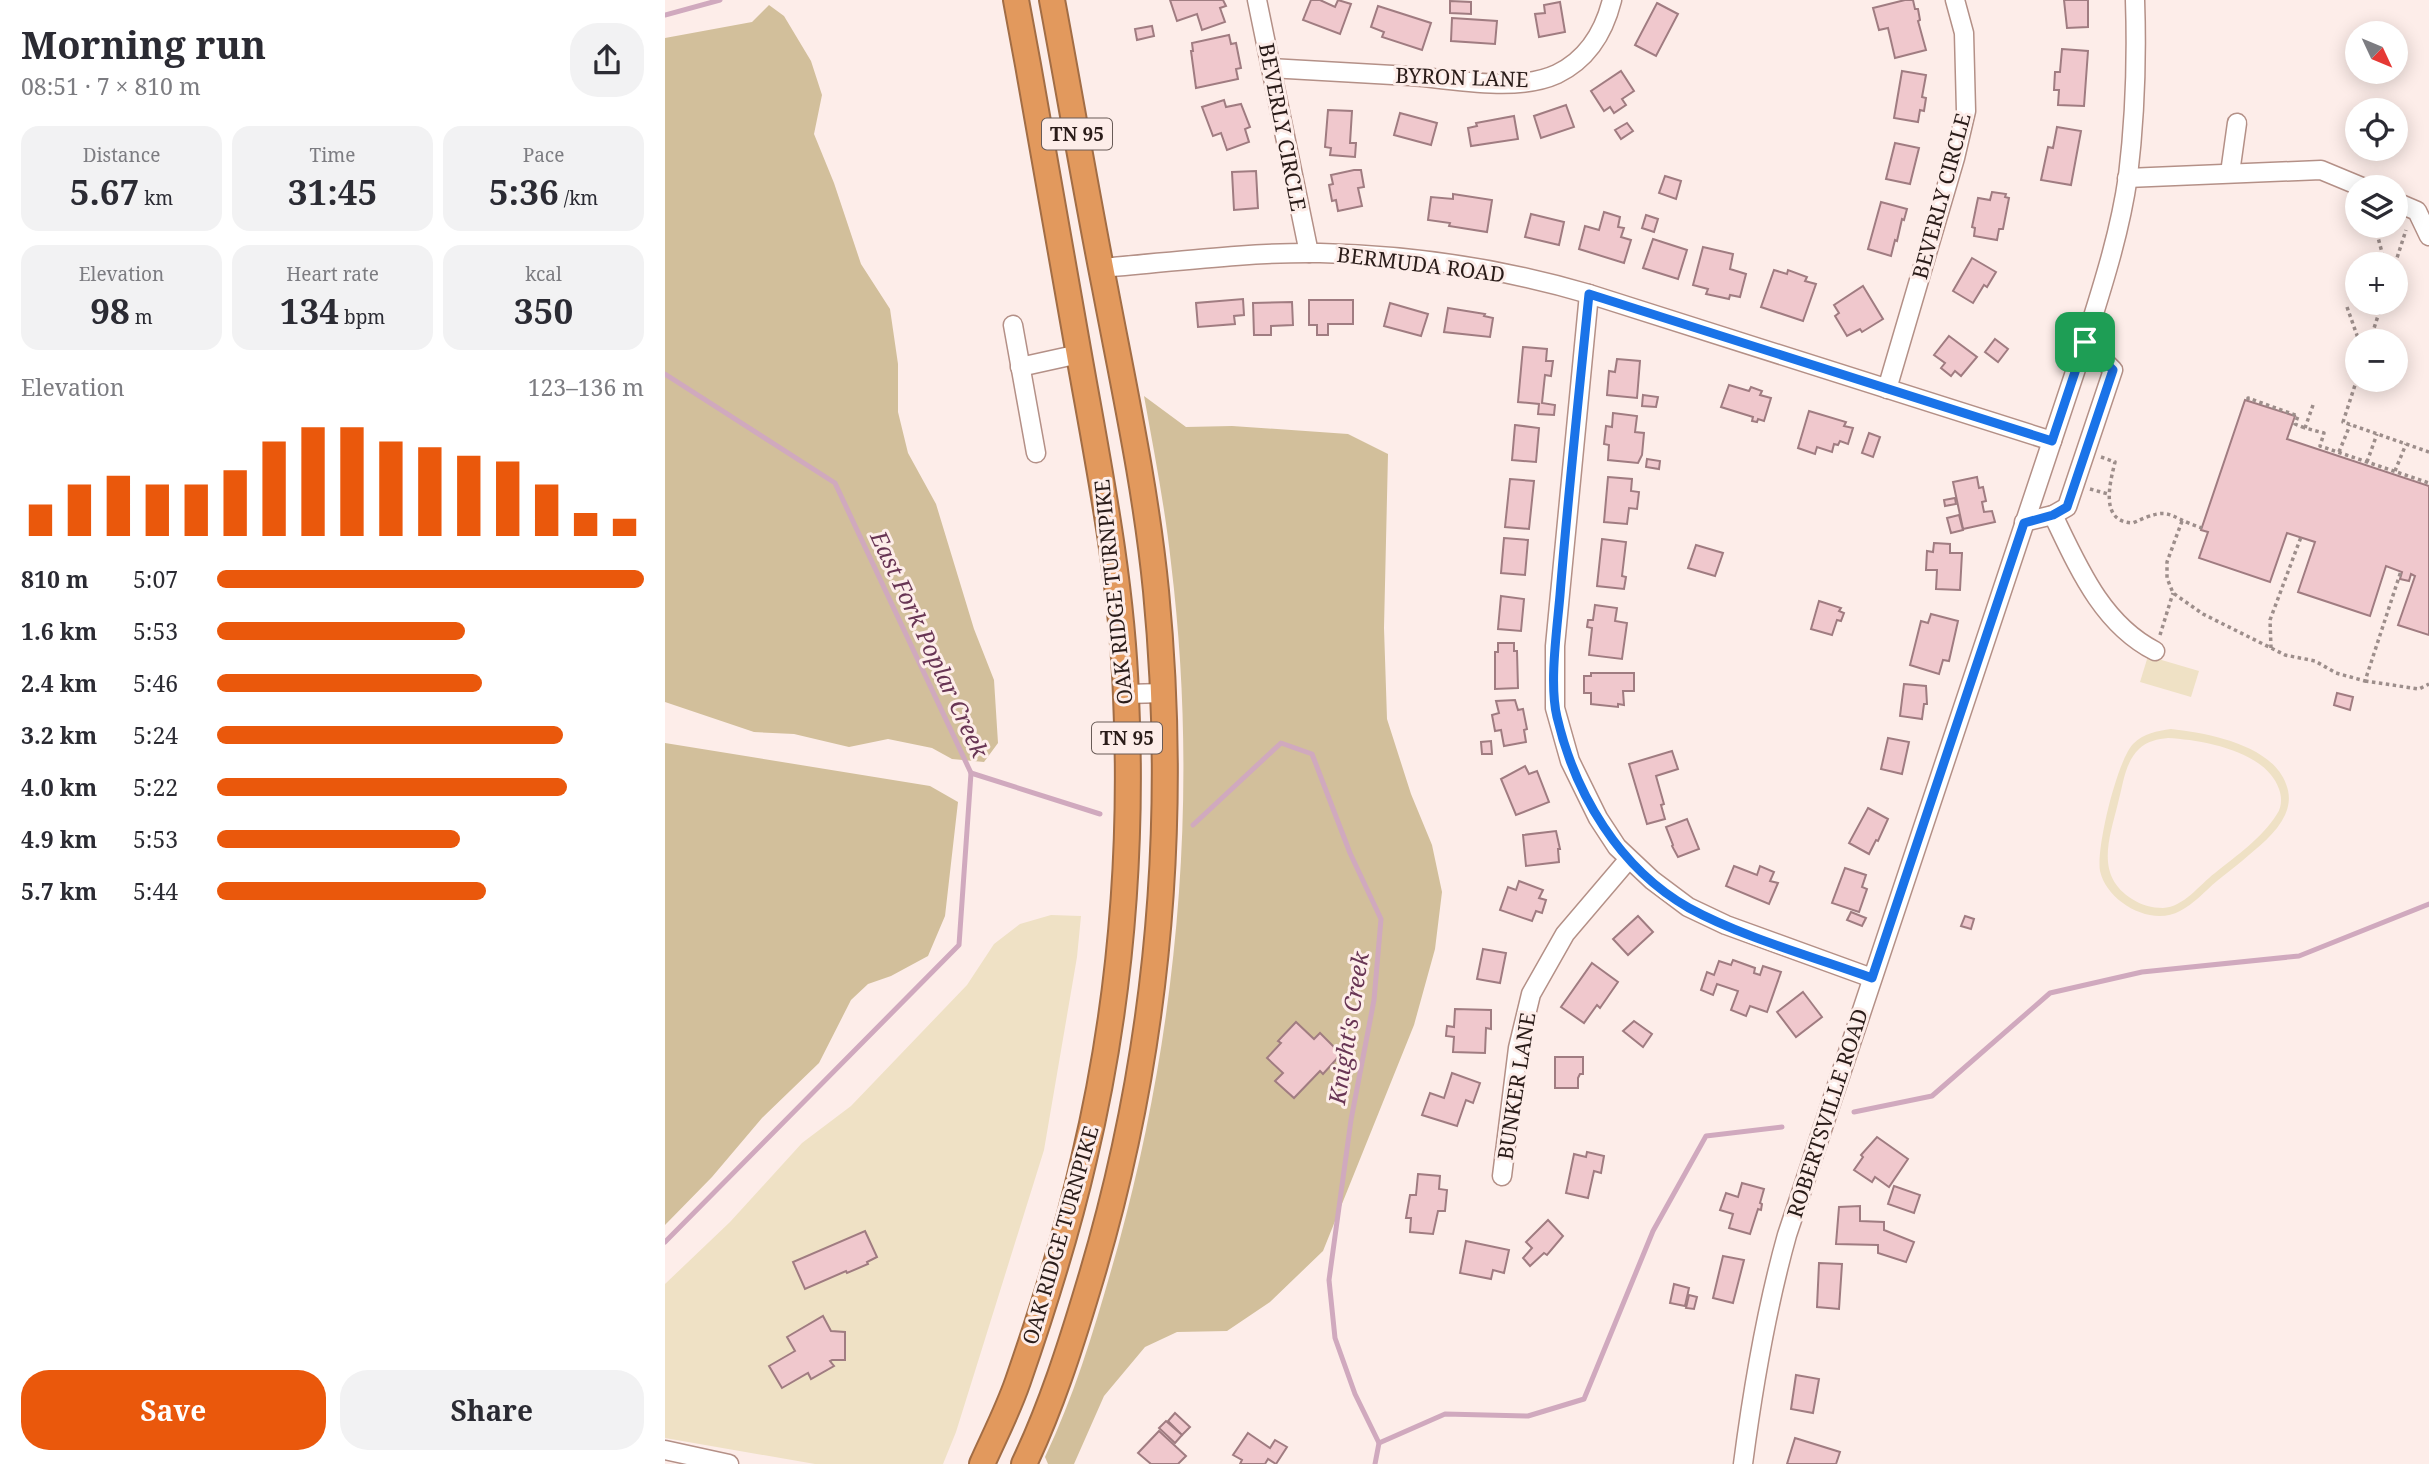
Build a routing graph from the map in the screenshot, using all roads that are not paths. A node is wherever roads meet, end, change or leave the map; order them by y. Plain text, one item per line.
1 (1016, 0) edge
2 (1052, 0) edge
3 (1257, 0) edge
4 (1612, 0) edge
5 (1955, 0) edge
6 (2135, 0) edge
7 (1271, 68) junction
8 (2237, 123) dead end
9 (2230, 173) junction
10 (2127, 178) junction
11 (2345, 180) edge
12 (2408, 207) edge
13 (2429, 236) edge
14 (1309, 253) junction
15 (1101, 268) junction
16 (1065, 271) junction
17 (1589, 294) junction
18 (1013, 325) dead end
19 (2085, 342) junction
20 (1079, 354) junction
21 (1020, 367) junction
22 (1887, 389) junction
23 (2052, 441) junction
24 (1036, 453) dead end
25 (2053, 515) junction
26 (2024, 523) junction
27 (2155, 651) road end
28 (1164, 693) junction
29 (1126, 694) junction
30 (1628, 860) junction
31 (1872, 978) junction
32 (1085, 1155) junction
33 (1121, 1165) junction
34 (1502, 1176) dead end
35 (665, 1450) edge
36 (729, 1464) edge
37 (982, 1464) edge
38 (1024, 1464) edge
39 (1743, 1464) edge

1 - 16 highway, OAK RIDGE TURNPIKE / TN 95
2 - 15 highway, OAK RIDGE TURNPIKE / TN 95
3 - 7 street, BEVERLY CIRCLE
4 - 7 street, BYRON LANE
5 - 22 street, BEVERLY CIRCLE
6 - 10 street, ROBERTSVILLE ROAD
7 - 14 street, BEVERLY CIRCLE
8 - 9 street
9 - 10 street
9 - 11 street
10 - 19 street, ROBERTSVILLE ROAD
12 - 13 street
14 - 15 street, BERMUDA ROAD
14 - 17 street, BERMUDA ROAD
15 - 16 highway
15 - 28 highway, OAK RIDGE TURNPIKE / TN 95
16 - 20 highway, OAK RIDGE TURNPIKE / TN 95
17 - 22 street, BERMUDA ROAD
17 - 30 street
18 - 21 street
19 - 23 street, ROBERTSVILLE ROAD
19 - 25 street
20 - 21 street
20 - 29 highway, OAK RIDGE TURNPIKE / TN 95
21 - 24 street
22 - 23 street, BERMUDA ROAD
23 - 26 street, ROBERTSVILLE ROAD
25 - 26 street
25 - 27 street
26 - 31 street, ROBERTSVILLE ROAD
28 - 29 street
28 - 33 highway, OAK RIDGE TURNPIKE / TN 95
29 - 32 highway, OAK RIDGE TURNPIKE / TN 95
30 - 31 street
30 - 34 street, BUNKER LANE
31 - 39 street, ROBERTSVILLE ROAD
32 - 33 highway
32 - 37 highway, OAK RIDGE TURNPIKE / TN 95
33 - 38 highway, OAK RIDGE TURNPIKE / TN 95
35 - 36 street

